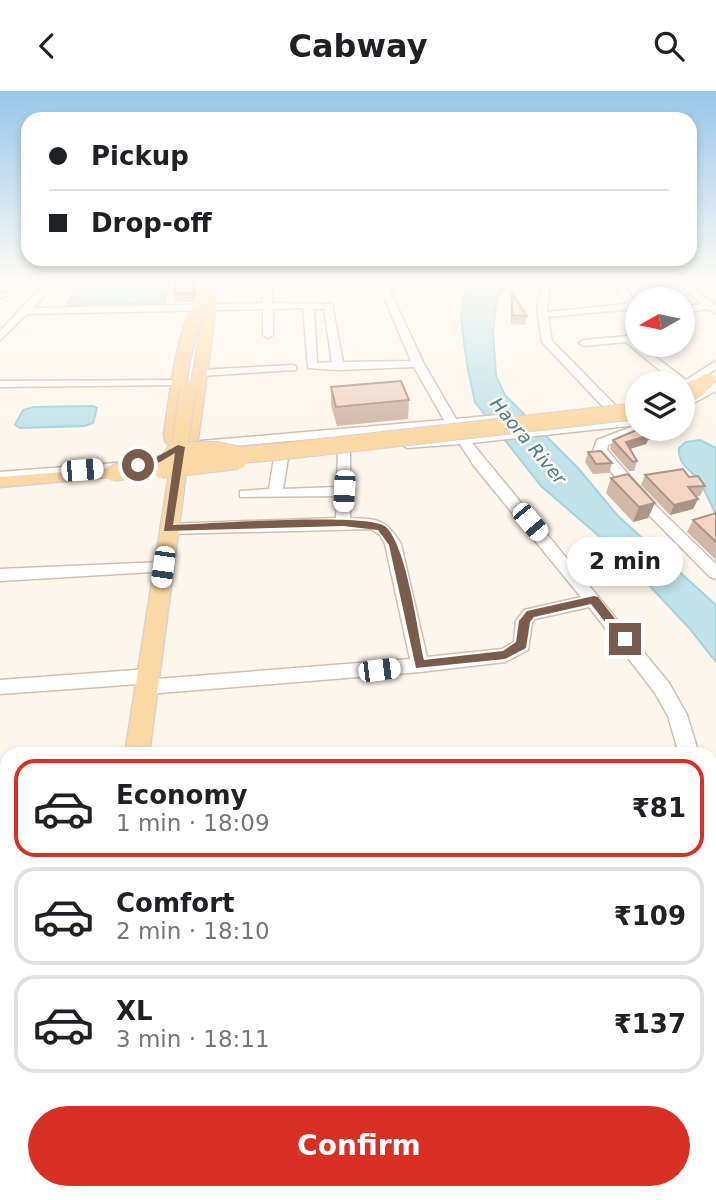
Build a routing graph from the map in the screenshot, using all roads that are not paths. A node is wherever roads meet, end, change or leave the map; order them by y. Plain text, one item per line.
1 (198, 330) edge
2 (202, 330) edge
3 (268, 330) edge
4 (309, 330) edge
5 (333, 330) edge
6 (403, 330) edge
7 (549, 330) edge
8 (268, 335) dead end
9 (584, 343) dead end
10 (418, 364) junction
11 (716, 364) edge
12 (338, 367) junction
13 (292, 368) dead end
14 (667, 371) edge
15 (199, 373) junction
16 (695, 379) edge
17 (0, 384) edge
18 (184, 385) junction
19 (695, 386) edge
20 (695, 386) edge
21 (714, 387) edge
22 (695, 398) edge
23 (625, 406) edge
24 (611, 408) junction
25 (625, 412) edge
26 (459, 423) junction
27 (625, 424) edge
28 (625, 433) edge
29 (472, 440) junction
30 (181, 447) junction
31 (217, 450) junction
32 (345, 450) junction
33 (279, 455) junction
34 (174, 465) junction
35 (113, 473) junction
36 (0, 476) edge
37 (0, 482) edge
38 (0, 488) edge
39 (344, 491) junction
40 (275, 493) junction
41 (244, 494) dead end
42 (343, 523) junction
43 (168, 529) junction
44 (163, 567) junction
45 (716, 572) edge
46 (0, 575) edge
47 (594, 600) junction
48 (420, 665) junction
49 (148, 682) junction
50 (0, 687) edge
51 (138, 747) edge
52 (687, 747) edge

1 - 18 main road
2 - 15 main road
3 - 8 street
4 - 12 street
5 - 12 street
6 - 10 street
7 - 24 street
9 - 14 street
10 - 12 street
10 - 26 street
11 - 16 street
13 - 15 street
15 - 30 main road
17 - 18 street
18 - 30 main road
18 - 31 main road, bridge
18 - 34 main road, bridge
19 - 21 main road, bridge
20 - 21 street
21 - 22 street
23 - 24 street
24 - 26 street
25 - 33 main road, bridge
26 - 29 street
26 - 30 street
27 - 29 street
28 - 45 street
29 - 32 street
29 - 47 street
30 - 34 main road
30 - 36 street
31 - 33 main road, bridge
31 - 34 main road, bridge
32 - 33 street
32 - 39 street
33 - 34 street
33 - 35 main road, bridge
33 - 40 street
34 - 35 main road, bridge
34 - 38 street
34 - 43 main road
35 - 37 main road
39 - 40 street
39 - 42 street
40 - 41 street
42 - 43 street
42 - 48 street
43 - 44 main road
44 - 46 street
44 - 49 main road
47 - 48 street
47 - 52 street
48 - 49 street
49 - 50 street
49 - 51 main road

